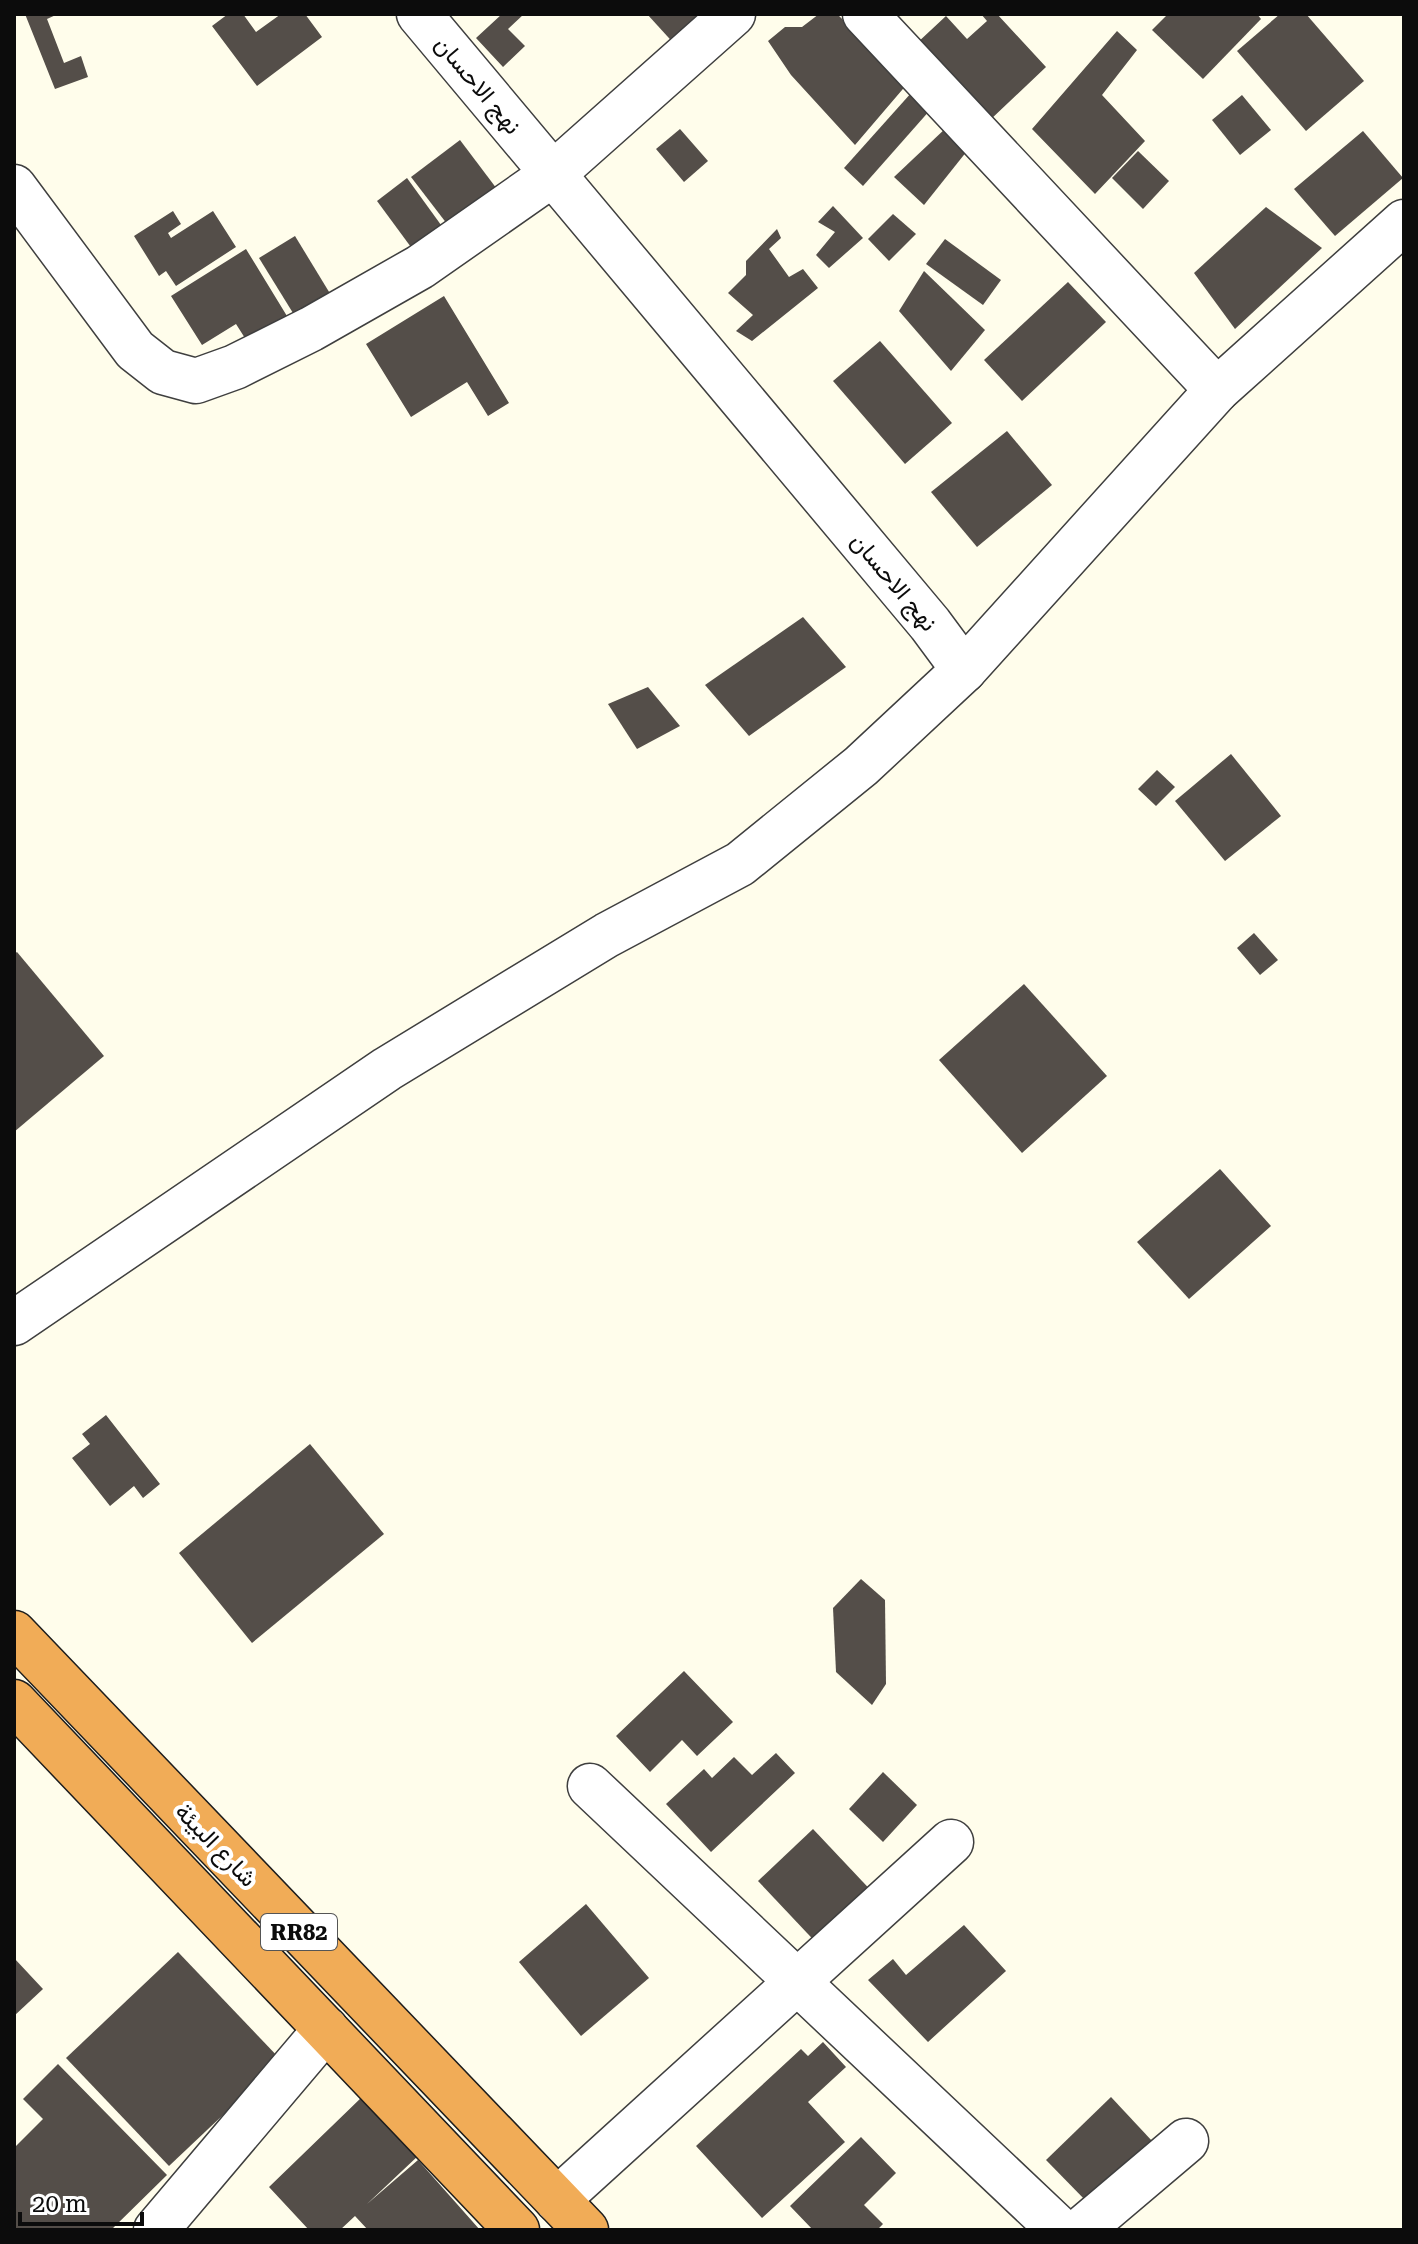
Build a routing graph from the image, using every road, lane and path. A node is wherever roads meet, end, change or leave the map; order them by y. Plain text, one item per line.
1 (419, 14) edge
2 (733, 14) edge
3 (865, 14) edge
4 (553, 174) junction
5 (14, 187) edge
6 (1404, 222) edge
7 (1217, 390) junction
8 (964, 670) junction
9 (14, 1323) edge
10 (14, 1633) edge
11 (14, 1702) edge
12 (590, 1786) dead end
13 (951, 1842) dead end
14 (797, 1982) junction
15 (326, 2029) junction
16 (1186, 2141) dead end
17 (572, 2215) edge
18 (156, 2230) edge
19 (517, 2230) edge
20 (1060, 2230) edge
21 (1081, 2230) edge

1 - 4 street, نهج الاحسان
2 - 4 street
3 - 7 street
4 - 5 street
4 - 8 street, نهج الاحسان
6 - 7 street
7 - 8 street
8 - 9 street
10 - 17 highway, شارع البيئة / RR82
11 - 15 highway, شارع البيئة / RR82
12 - 14 street
13 - 14 street
14 - 17 street
14 - 20 street
15 - 18 street
15 - 19 highway, شارع البيئة / RR82
16 - 21 street

